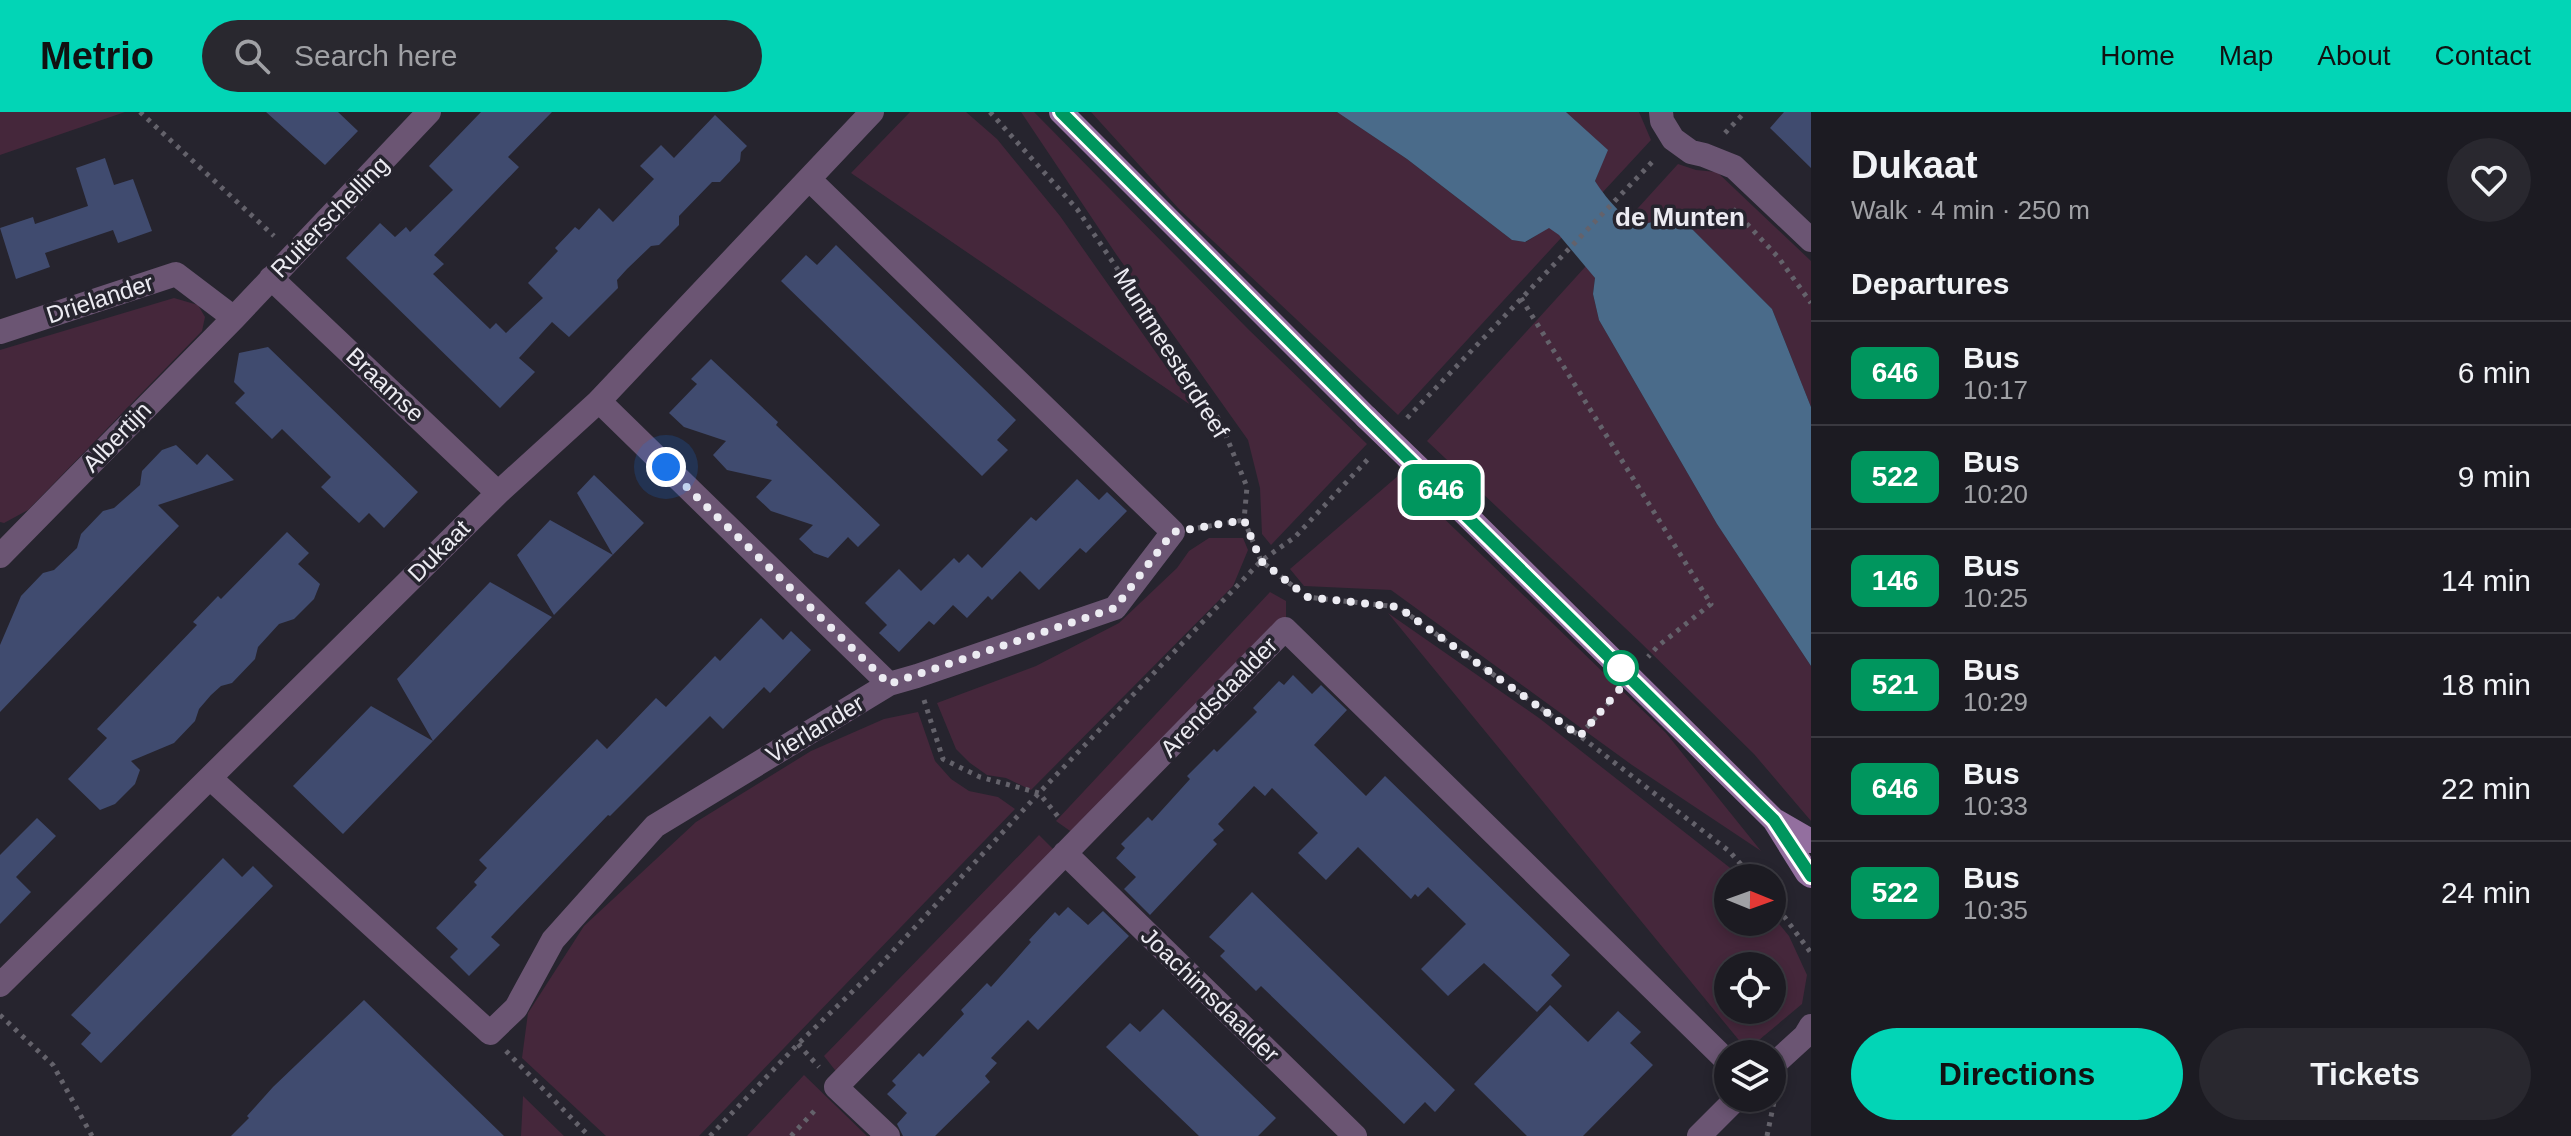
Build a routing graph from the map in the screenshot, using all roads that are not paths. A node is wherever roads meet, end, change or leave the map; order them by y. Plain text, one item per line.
1 (872, 112) edge
2 (1061, 112) edge
3 (1080, 112) edge
4 (1661, 112) edge
5 (425, 113) edge
6 (1089, 138) junction
7 (809, 179) junction
8 (1811, 240) edge
9 (271, 278) junction
10 (234, 318) junction
11 (0, 332) edge
12 (599, 401) junction
13 (498, 493) junction
14 (2, 549) edge
15 (889, 684) junction
16 (210, 778) junction
17 (1774, 820) junction
18 (1811, 841) edge
19 (1071, 847) junction
20 (1811, 876) edge
21 (1, 982) edge
22 (1809, 1035) edge
23 (1714, 1048) edge
24 (1786, 1054) edge
25 (1723, 1112) edge
26 (888, 1136) edge
27 (1355, 1136) edge
28 (1699, 1136) edge

1 - 7 street, Dukaat
2 - 6 main road
3 - 6 main road
4 - 8 street
5 - 9 street, Ruiterschelling
6 - 17 main road, bridge
7 - 12 street, Dukaat
7 - 15 street, Vierlander
9 - 10 street, Ruiterschelling
9 - 13 street, Braamse
10 - 11 street, Drielander
10 - 14 street, Albertijn
12 - 13 street, Dukaat
12 - 15 street
13 - 16 street, Dukaat
15 - 16 street, Vierlander
16 - 21 street, Dukaat
17 - 18 main road
17 - 20 main road
19 - 23 street, Arendsdaalder
19 - 26 street, Arendsdaalder
19 - 27 street, Joachimsdaalder
22 - 24 street
25 - 28 street

